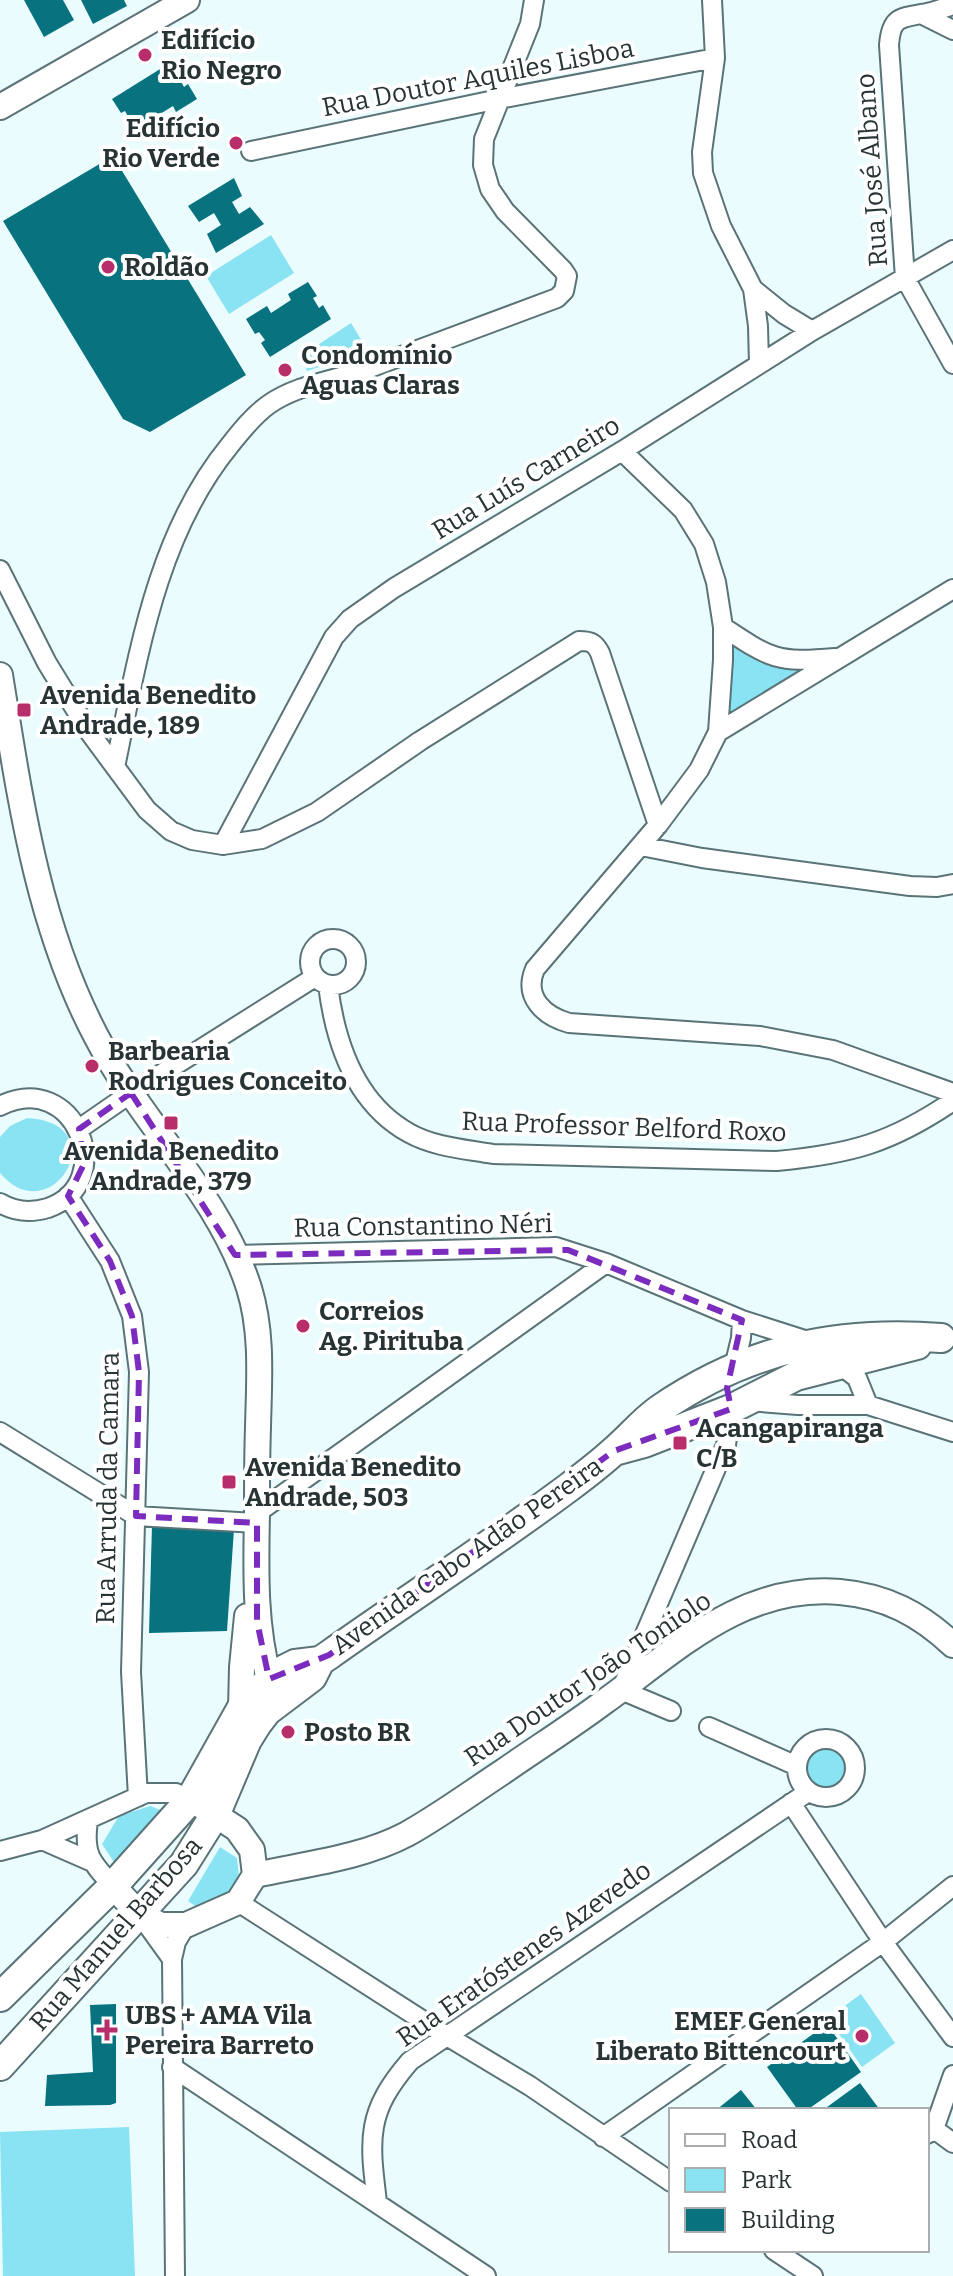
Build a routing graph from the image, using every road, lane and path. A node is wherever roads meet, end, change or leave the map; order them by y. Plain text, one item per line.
1 (187, 0) edge
2 (534, 0) edge
3 (712, 0) edge
4 (953, 5) edge
5 (921, 14) junction
6 (953, 30) edge
7 (715, 58) junction
8 (499, 99) junction
9 (0, 107) edge
10 (251, 151) dead end
11 (953, 250) edge
12 (905, 278) junction
13 (753, 289) junction
14 (812, 331) junction
15 (759, 364) junction
16 (953, 364) edge
17 (622, 451) junction
18 (0, 570) edge
19 (953, 589) edge
20 (723, 627) junction
21 (841, 658) junction
22 (0, 675) edge
23 (718, 732) junction
24 (115, 767) junction
25 (658, 825) junction
26 (223, 845) junction
27 (641, 846) junction
28 (953, 884) edge
29 (131, 1093) junction
30 (953, 1093) edge
31 (953, 1101) edge
32 (0, 1106) edge
33 (79, 1129) junction
34 (68, 1196) junction
35 (0, 1203) edge
36 (235, 1255) junction
37 (606, 1263) junction
38 (742, 1320) junction
39 (947, 1337) edge
40 (816, 1344) junction
41 (839, 1364) junction
42 (734, 1367) junction
43 (739, 1405) junction
44 (868, 1405) junction
45 (0, 1432) edge
46 (953, 1432) edge
47 (614, 1451) junction
48 (136, 1516) junction
49 (257, 1518) junction
50 (255, 1590) junction
51 (953, 1645) edge
52 (320, 1661) junction
53 (269, 1679) junction
54 (621, 1690) junction
55 (254, 1710) junction
56 (671, 1711) dead end
57 (709, 1727) dead end
58 (797, 1766) junction
59 (808, 1792) junction
60 (138, 1797) junction
61 (190, 1800) junction
62 (791, 1803) junction
63 (216, 1813) junction
64 (88, 1821) junction
65 (42, 1840) junction
66 (0, 1851) edge
67 (90, 1861) junction
68 (255, 1875) junction
69 (113, 1886) junction
70 (953, 1886) edge
71 (238, 1902) junction
72 (139, 1914) junction
73 (186, 1925) junction
74 (883, 1942) junction
75 (172, 1959) junction
76 (0, 1997) edge
77 (447, 2036) junction
78 (953, 2037) edge
79 (0, 2066) edge
80 (172, 2067) junction
81 (953, 2075) edge
82 (931, 2132) edge
83 (603, 2137) junction
84 (953, 2143) edge
85 (669, 2181) edge
86 (377, 2202) junction
87 (777, 2252) edge
88 (175, 2276) edge
89 (486, 2276) edge
90 (813, 2276) edge

1 - 9 main road
2 - 8 street
3 - 7 street
4 - 5 street, Rua José Albano
5 - 6 street
5 - 12 street, Rua José Albano
7 - 8 street, Rua Doutor Aquiles Lisboa
7 - 13 street
8 - 10 street, Rua Doutor Aquiles Lisboa
8 - 24 street
11 - 12 street, Rua Luís Carneiro
12 - 14 street, Rua Luís Carneiro
12 - 16 street, Rua José Albano
13 - 14 street
13 - 15 street
14 - 15 street, Rua Luís Carneiro
15 - 17 street, Rua Luís Carneiro
17 - 20 street
17 - 26 street, Rua Luís Carneiro
18 - 24 street
19 - 21 street
20 - 21 street
20 - 23 street
21 - 23 street
22 - 29 main road
23 - 25 street
24 - 26 street
25 - 26 street
25 - 27 street
27 - 28 street
27 - 30 street
29 - 31 street, Rua Professor Belford Roxo
29 - 33 street
29 - 36 main road
32 - 33 street
33 - 34 street
34 - 35 street
34 - 48 street, Rua Arruda da Camara
36 - 37 street, Rua Constantino Néri
36 - 49 main road
37 - 38 street, Rua Constantino Néri
37 - 49 street
38 - 40 street, Rua Constantino Néri
38 - 42 street
39 - 40 main road, Avenida Cabo Adão Pereira
39 - 41 main road, Avenida Cabo Adão Pereira
40 - 41 main road
40 - 42 main road, Avenida Cabo Adão Pereira
41 - 43 main road, Avenida Cabo Adão Pereira
41 - 44 street
42 - 43 main road
42 - 47 main road, Avenida Cabo Adão Pereira
43 - 44 street
43 - 47 main road, Avenida Cabo Adão Pereira
43 - 54 street
44 - 46 street
45 - 48 street
47 - 52 main road, Avenida Cabo Adão Pereira
48 - 49 street
48 - 60 street, Rua Arruda da Camara
49 - 50 main road
50 - 53 main road
50 - 55 main road
51 - 54 main road, Rua Doutor João Toniolo
52 - 53 main road, Avenida Cabo Adão Pereira
52 - 55 main road, Avenida Cabo Adão Pereira
53 - 55 main road, Avenida Cabo Adão Pereira
54 - 56 street
54 - 68 main road, Rua Doutor João Toniolo
55 - 61 main road, Rua Manuel Barbosa
55 - 63 main road, Rua Manuel Barbosa
57 - 58 street
58 - 59 street
58 - 59 street
59 - 62 street, Rua Eratóstenes Azevedo
60 - 61 street
60 - 64 street
61 - 63 main road
61 - 69 main road, Rua Manuel Barbosa
62 - 74 street
62 - 77 street, Rua Eratóstenes Azevedo
63 - 68 main road
63 - 72 main road, Rua Manuel Barbosa
64 - 65 street
64 - 67 street
65 - 66 street
65 - 67 street
67 - 69 street
68 - 71 main road
69 - 72 main road
69 - 76 main road, Rua Manuel Barbosa
70 - 74 street
71 - 73 main road
71 - 77 street
72 - 73 main road
72 - 75 street
72 - 79 main road, Rua Manuel Barbosa
73 - 75 street
74 - 78 street
74 - 83 street
75 - 80 street
77 - 83 street
77 - 86 street, Rua Eratóstenes Azevedo
80 - 86 street
80 - 88 street
81 - 82 street
82 - 84 street
83 - 85 street
86 - 89 street
87 - 90 street

